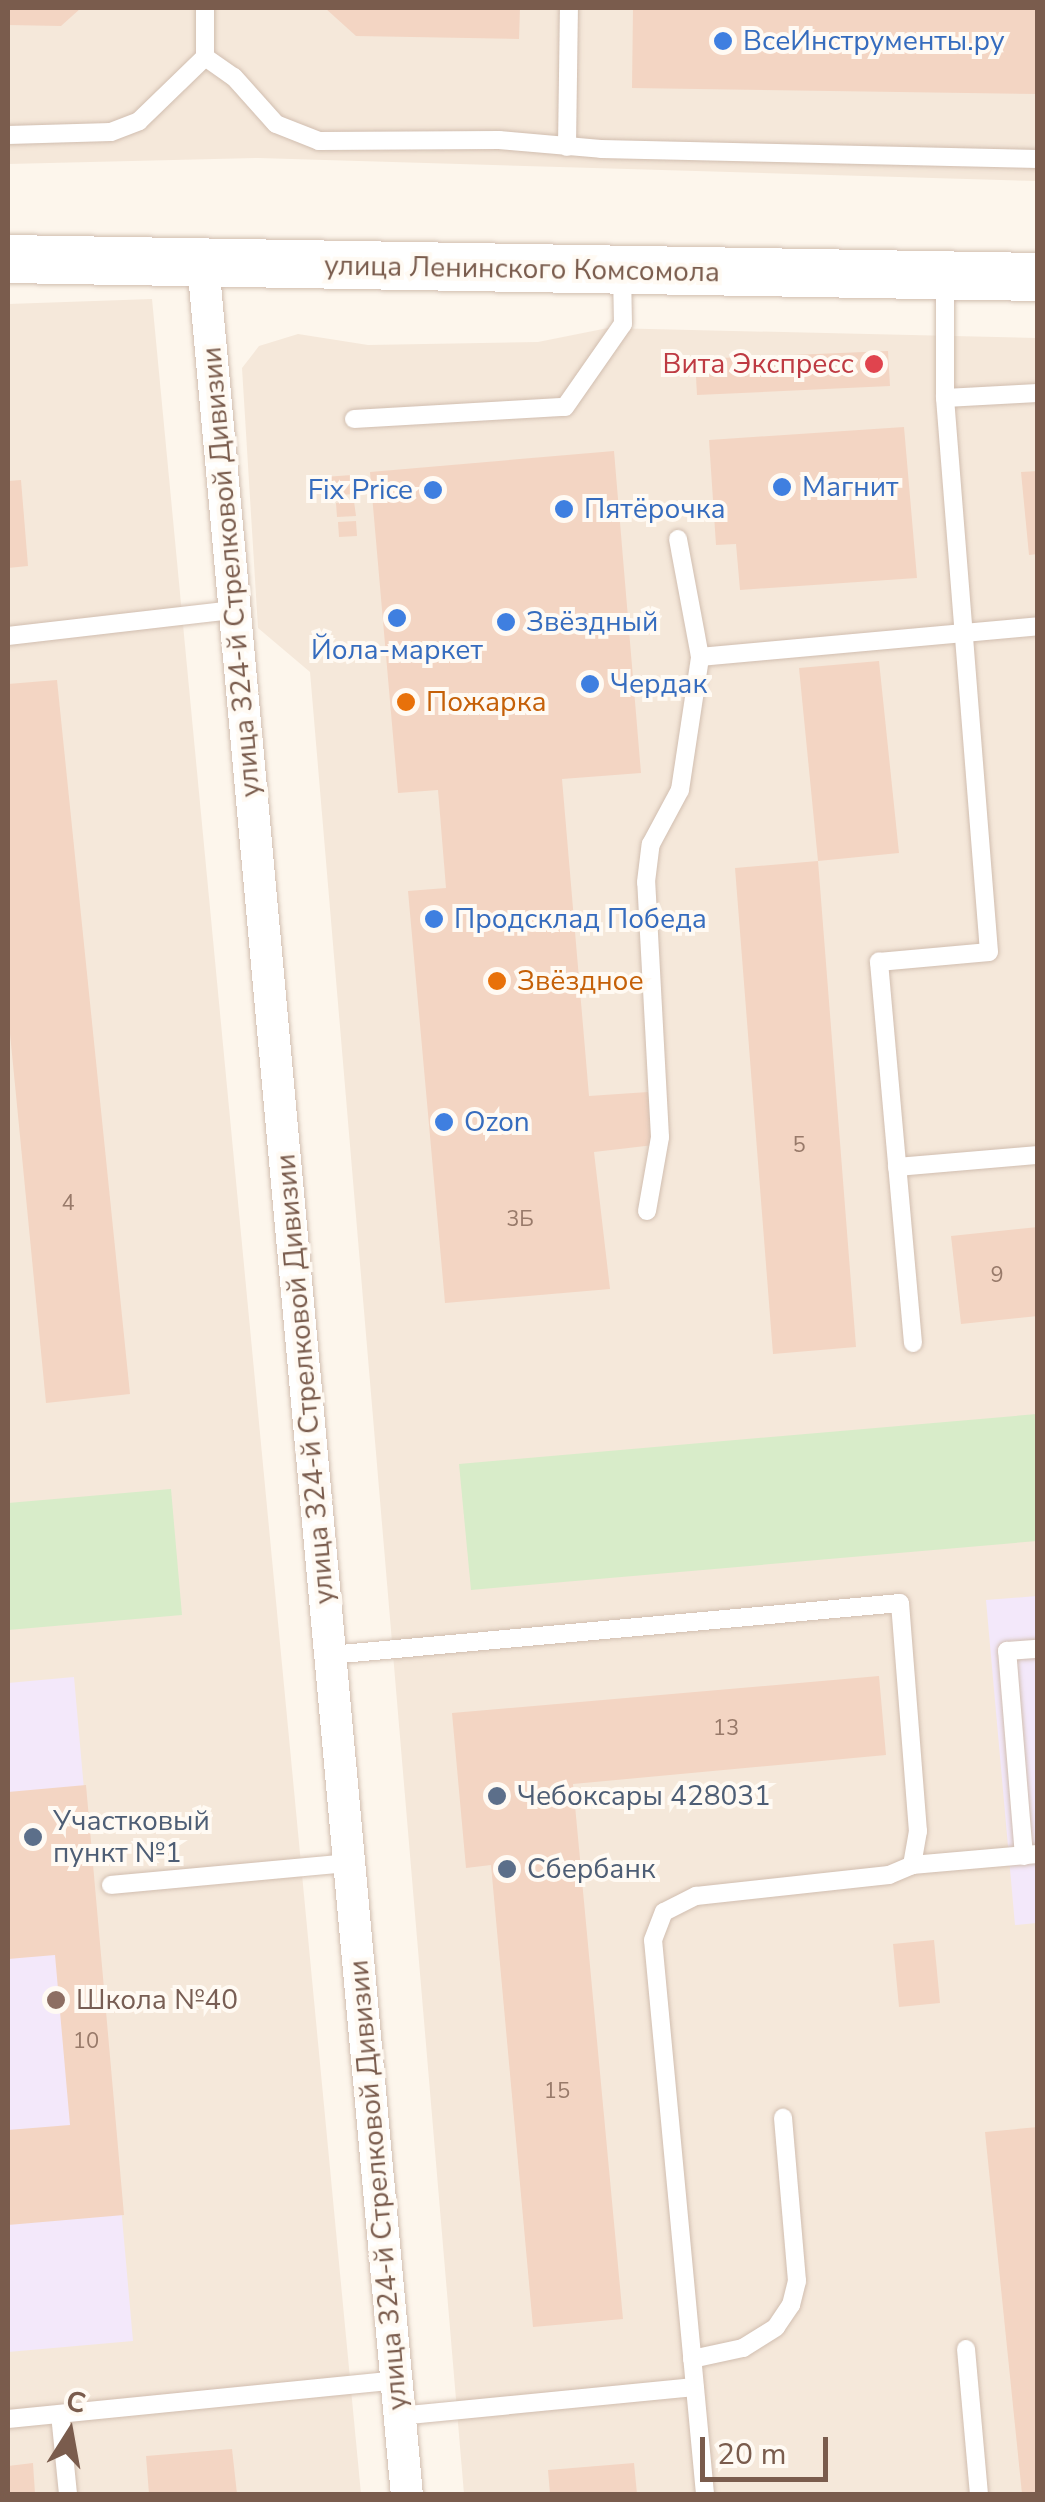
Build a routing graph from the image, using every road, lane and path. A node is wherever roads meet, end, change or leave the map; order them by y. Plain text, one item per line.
1 (205, 8) edge
2 (569, 8) edge
3 (205, 57) junction
4 (8, 135) edge
5 (567, 147) junction
6 (1038, 159) edge
7 (8, 259) edge
8 (203, 263) junction
9 (622, 270) junction
10 (945, 276) junction
11 (1038, 278) edge
12 (1038, 393) edge
13 (945, 398) junction
14 (354, 419) dead end
15 (678, 539) dead end
16 (234, 610) junction
17 (1038, 626) edge
18 (963, 632) junction
19 (8, 636) edge
20 (700, 657) junction
21 (1038, 1155) edge
22 (898, 1167) junction
23 (646, 1211) dead end
24 (913, 1343) dead end
25 (1038, 1649) edge
26 (330, 1655) junction
27 (1031, 1855) edge
28 (349, 1863) junction
29 (912, 1864) junction
30 (110, 1885) dead end
31 (783, 2118) dead end
32 (966, 2349) dead end
33 (692, 2360) junction
34 (396, 2380) junction
35 (695, 2387) junction
36 (60, 2414) junction
37 (400, 2416) junction
38 (8, 2419) edge
39 (68, 2494) edge
40 (407, 2494) edge
41 (704, 2494) edge
42 (979, 2494) edge

1 - 3 lane
2 - 5 lane
3 - 4 lane
3 - 5 lane
5 - 6 lane
7 - 8 main road, улица Ленинского Комсомола
8 - 9 main road, улица Ленинского Комсомола
8 - 16 street, улица 324-й Стрелковой Дивизии
9 - 10 main road, улица Ленинского Комсомола
9 - 14 lane
10 - 11 main road, улица Ленинского Комсомола
10 - 13 lane
12 - 13 lane
13 - 18 lane
15 - 20 lane
16 - 19 lane
16 - 26 street, улица 324-й Стрелковой Дивизии
17 - 18 lane
18 - 20 lane
18 - 22 lane
20 - 23 lane
21 - 22 lane
22 - 24 lane
25 - 27 lane
26 - 28 street, улица 324-й Стрелковой Дивизии
26 - 29 lane
27 - 29 lane
28 - 30 lane
28 - 34 street, улица 324-й Стрелковой Дивизии
29 - 33 lane
31 - 33 lane
32 - 42 lane
33 - 35 lane
34 - 36 lane
34 - 37 street, улица 324-й Стрелковой Дивизии
35 - 37 lane
35 - 41 lane
36 - 38 lane
36 - 39 lane
37 - 40 street, улица 324-й Стрелковой Дивизии

